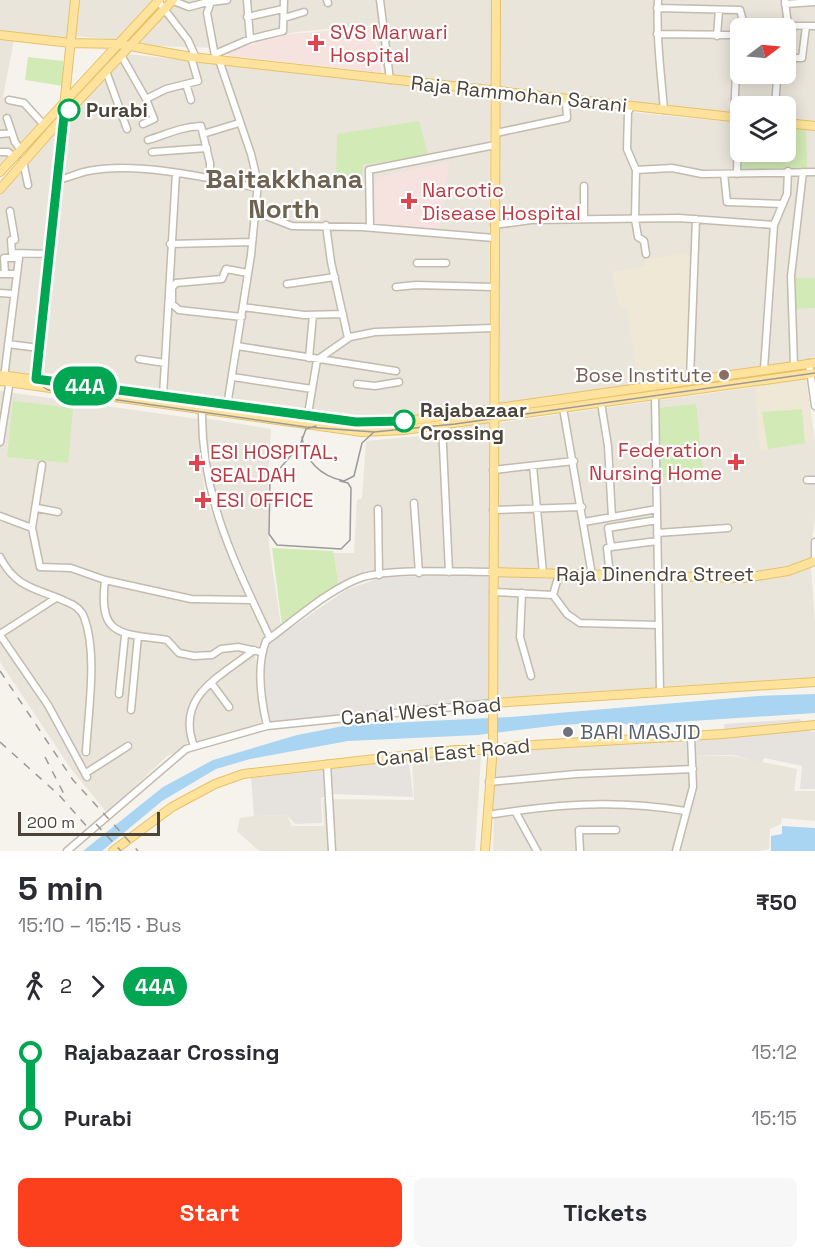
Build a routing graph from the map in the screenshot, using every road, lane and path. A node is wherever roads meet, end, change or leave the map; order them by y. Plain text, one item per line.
1 (75, 0) edge
2 (172, 0) edge
3 (227, 0) edge
4 (247, 0) edge
5 (284, 0) edge
6 (380, 0) edge
7 (496, 0) edge
8 (657, 0) edge
9 (699, 0) edge
10 (158, 1) edge
11 (212, 1) edge
12 (785, 2) edge
13 (815, 2) edge
14 (657, 8) junction
15 (164, 9) junction
16 (283, 9) junction
17 (699, 9) junction
18 (718, 10) junction
19 (303, 12) dead end
20 (247, 16) junction
21 (284, 18) junction
22 (743, 18) edge
23 (787, 18) edge
24 (796, 26) edge
25 (806, 26) junction
26 (815, 26) edge
27 (657, 34) junction
28 (0, 35) edge
29 (730, 35) edge
30 (717, 36) junction
31 (250, 39) junction
32 (71, 43) junction
33 (119, 44) junction
34 (130, 46) junction
35 (121, 56) junction
36 (194, 58) junction
37 (216, 58) junction
38 (796, 58) edge
39 (106, 71) junction
40 (390, 80) junction
41 (186, 84) junction
42 (496, 92) junction
43 (146, 99) junction
44 (9, 100) dead end
45 (191, 100) dead end
46 (566, 100) junction
47 (64, 104) junction
48 (631, 107) junction
49 (664, 110) junction
50 (64, 116) junction
51 (730, 116) edge
52 (7, 118) dead end
53 (239, 123) junction
54 (143, 124) dead end
55 (796, 124) edge
56 (44, 125) junction
57 (815, 126) edge
58 (127, 129) dead end
59 (12, 133) junction
60 (496, 133) junction
61 (0, 134) edge
62 (203, 134) junction
63 (148, 140) dead end
64 (495, 146) junction
65 (207, 148) junction
66 (21, 150) junction
67 (0, 152) edge
68 (152, 152) dead end
69 (14, 158) junction
70 (23, 161) junction
71 (737, 162) edge
72 (636, 170) junction
73 (788, 171) junction
74 (0, 172) edge
75 (803, 172) junction
76 (815, 172) edge
77 (176, 173) junction
78 (724, 174) junction
79 (737, 174) junction
80 (210, 178) junction
81 (57, 180) junction
82 (28, 185) dead end
83 (584, 186) dead end
84 (258, 188) junction
85 (0, 189) edge
86 (783, 204) junction
87 (0, 212) edge
88 (256, 212) junction
89 (584, 219) junction
90 (634, 219) junction
91 (696, 219) junction
92 (326, 225) junction
93 (495, 225) junction
94 (774, 225) junction
95 (370, 227) junction
96 (494, 238) junction
97 (252, 242) junction
98 (170, 244) junction
99 (49, 254) junction
100 (646, 254) dead end
101 (417, 263) dead end
102 (446, 263) dead end
103 (248, 273) junction
104 (2, 274) edge
105 (17, 274) junction
106 (335, 277) junction
107 (287, 284) dead end
108 (396, 287) dead end
109 (494, 287) junction
110 (0, 293) edge
111 (14, 294) junction
112 (243, 307) junction
113 (343, 314) junction
114 (312, 315) junction
115 (242, 317) junction
116 (10, 322) junction
117 (0, 323) edge
118 (493, 328) junction
119 (348, 338) junction
120 (8, 344) junction
121 (237, 346) junction
122 (31, 347) dead end
123 (309, 358) junction
124 (139, 359) dead end
125 (317, 360) junction
126 (165, 363) junction
127 (812, 363) edge
128 (794, 365) junction
129 (764, 369) junction
130 (396, 371) dead end
131 (811, 373) edge
132 (233, 377) junction
133 (36, 379) junction
134 (690, 379) junction
135 (5, 381) edge
136 (399, 382) dead end
137 (357, 384) dead end
138 (312, 389) junction
139 (0, 390) edge
140 (163, 396) junction
141 (655, 396) junction
142 (601, 403) junction
143 (202, 406) junction
144 (227, 406) junction
145 (815, 406) edge
146 (563, 408) junction
147 (493, 409) junction
148 (493, 418) junction
149 (307, 420) junction
150 (442, 425) junction
151 (0, 442) edge
152 (574, 460) junction
153 (42, 465) dead end
154 (533, 466) junction
155 (493, 470) junction
156 (414, 503) dead end
157 (582, 507) junction
158 (37, 508) junction
159 (378, 509) dead end
160 (657, 509) junction
161 (493, 510) junction
162 (536, 510) junction
163 (58, 512) dead end
164 (0, 516) edge
165 (612, 517) junction
166 (657, 520) junction
167 (584, 522) junction
168 (32, 528) junction
169 (728, 528) dead end
170 (657, 532) junction
171 (657, 541) junction
172 (815, 542) edge
173 (611, 547) junction
174 (0, 557) edge
175 (815, 562) edge
176 (449, 572) junction
177 (492, 572) junction
178 (419, 573) junction
179 (543, 573) junction
180 (560, 574) junction
181 (379, 575) junction
182 (592, 575) junction
183 (610, 576) junction
184 (658, 577) junction
185 (105, 579) junction
186 (494, 592) junction
187 (522, 593) junction
188 (553, 595) junction
189 (56, 598) junction
190 (252, 600) junction
191 (659, 625) junction
192 (0, 634) edge
193 (125, 634) junction
194 (138, 636) junction
195 (270, 638) junction
196 (258, 651) junction
197 (531, 676) dead end
198 (815, 682) edge
199 (212, 684) junction
200 (660, 692) junction
201 (119, 693) dead end
202 (229, 707) dead end
203 (493, 707) junction
204 (131, 710) dead end
205 (267, 726) junction
206 (815, 726) edge
207 (691, 736) junction
208 (128, 746) dead end
209 (194, 746) junction
210 (492, 748) junction
211 (86, 752) dead end
212 (327, 764) junction
213 (693, 770) junction
214 (489, 782) junction
215 (515, 811) junction
216 (685, 811) junction
217 (494, 814) dead end
218 (616, 830) dead end
219 (67, 851) edge
220 (113, 851) edge
221 (332, 851) edge
222 (485, 851) edge
223 (537, 851) edge
224 (580, 851) edge
225 (676, 851) edge

1 - 32 main road
2 - 11 street
2 - 15 main road
3 - 11 street
4 - 20 street
5 - 16 street
6 - 40 street
7 - 42 main road
8 - 14 street
9 - 17 street
10 - 15 street
10 - 33 main road
11 - 37 street
12 - 13 street
12 - 23 street
14 - 17 street
14 - 27 street
15 - 34 main road
15 - 36 street
16 - 20 street
16 - 21 street
17 - 18 street
18 - 22 street
18 - 30 street
19 - 21 street
20 - 31 street
21 - 31 street
24 - 25 street
25 - 26 street
25 - 38 street
27 - 30 street
27 - 49 street
28 - 32 main road, Raja Rammohan Sarani
29 - 30 street
31 - 37 street
32 - 33 main road, Raja Rammohan Sarani
32 - 47 main road
33 - 34 main road, Raja Rammohan Sarani
33 - 47 main road
34 - 35 main road
34 - 36 main road, Raja Rammohan Sarani
35 - 39 main road
35 - 43 street
36 - 37 main road, Raja Rammohan Sarani
36 - 41 street
37 - 40 main road, Raja Rammohan Sarani
37 - 53 street
39 - 50 main road
39 - 58 street
40 - 42 main road, Raja Rammohan Sarani
41 - 43 street
41 - 45 street
42 - 46 main road, Raja Rammohan Sarani
42 - 60 main road
43 - 54 street
44 - 56 street
46 - 48 main road, Raja Rammohan Sarani
46 - 60 street
47 - 50 main road
47 - 56 main road
48 - 49 main road, Raja Rammohan Sarani
48 - 72 street
49 - 51 main road, Raja Rammohan Sarani
50 - 70 main road
50 - 81 main road
52 - 59 street
53 - 62 street
53 - 84 street
55 - 57 main road
56 - 66 main road
59 - 61 street
59 - 66 street
60 - 64 main road
62 - 63 street
62 - 65 street
64 - 93 main road
64 - 95 street
65 - 68 street
65 - 80 street
66 - 69 main road
67 - 69 street
69 - 74 main road
70 - 82 street
70 - 85 main road
71 - 79 street
72 - 78 street
72 - 90 street
73 - 75 street
73 - 79 street
73 - 86 street
75 - 76 street
75 - 128 street
77 - 80 street
77 - 81 street
77 - 98 street
78 - 79 street
78 - 86 street
80 - 84 street
81 - 99 main road
83 - 89 street
84 - 88 street
86 - 94 street
87 - 99 street
88 - 92 street
88 - 97 street
89 - 90 street
89 - 93 street
90 - 91 street
90 - 100 street
91 - 94 street
91 - 134 street
92 - 95 street
92 - 106 street
93 - 96 main road
94 - 129 street
95 - 96 street
96 - 109 main road
97 - 98 street
97 - 103 street
98 - 126 street
99 - 133 main road
101 - 102 street
103 - 112 street
103 - 115 street
104 - 105 street
104 - 105 street
105 - 111 street
106 - 107 street
106 - 113 street
108 - 109 street
109 - 118 main road
110 - 111 street
111 - 116 street
112 - 114 street
112 - 115 street
113 - 114 street
113 - 119 street
114 - 123 street
115 - 121 street
116 - 117 street
116 - 120 street
118 - 119 street
118 - 147 main road
119 - 125 street
120 - 122 street
120 - 135 street
121 - 123 street
121 - 132 street
123 - 125 street
124 - 126 street
125 - 130 street
125 - 138 street
126 - 140 street
127 - 128 main road
127 - 131 street
128 - 129 main road
129 - 134 main road
131 - 141 main road
131 - 145 street
132 - 138 street
132 - 144 street
133 - 135 main road
133 - 140 main road
134 - 147 main road
135 - 139 street
135 - 143 main road
135 - 151 street
136 - 137 street
138 - 149 street
140 - 143 main road
141 - 142 main road
141 - 160 street
142 - 146 main road
142 - 165 street
143 - 144 main road
143 - 149 main road
143 - 190 street
144 - 149 main road
146 - 148 main road
146 - 152 street
147 - 148 main road
147 - 149 main road
148 - 150 main road
148 - 155 main road
149 - 150 main road
150 - 176 street
152 - 154 street
152 - 157 street
153 - 158 street
154 - 155 street
154 - 162 street
155 - 161 main road
156 - 178 street
157 - 162 street
157 - 167 street
158 - 163 street
158 - 168 street
159 - 181 street
160 - 165 street
160 - 166 street
161 - 162 street
161 - 177 main road
162 - 179 street
164 - 168 street
165 - 167 street
166 - 170 street
166 - 173 street
167 - 182 street
168 - 185 street
169 - 170 street
170 - 171 street
171 - 173 street
171 - 184 street
172 - 175 street
173 - 183 street
174 - 189 street
175 - 184 main road, Raja Dinendra Street
176 - 177 street
176 - 178 street
177 - 179 main road, Raja Dinendra Street
177 - 186 main road
178 - 181 street
179 - 180 main road, Raja Dinendra Street
180 - 182 main road, Raja Dinendra Street
180 - 188 street
181 - 195 street
182 - 183 main road, Raja Dinendra Street
183 - 184 main road, Raja Dinendra Street
184 - 191 street
185 - 190 street
185 - 193 street
186 - 187 street
186 - 203 main road
187 - 188 street
187 - 197 street
188 - 191 street
189 - 192 street
189 - 211 street
190 - 195 street
191 - 200 street
192 - 208 street
193 - 194 street
193 - 201 street
194 - 196 street
194 - 204 street
195 - 196 street
196 - 199 street
196 - 205 street
198 - 200 main road, Canal West Road
199 - 202 street
199 - 209 street
200 - 203 main road, Canal West Road
203 - 205 street, Canal West Road
203 - 210 main road
205 - 209 street, Canal West Road
206 - 207 main road, Canal East Road
207 - 210 main road, Canal East Road
207 - 213 street
209 - 219 street, Canal West Road
210 - 212 main road, Canal East Road
210 - 214 main road
212 - 220 main road, Canal East Road
212 - 221 street
213 - 214 street
213 - 216 street
214 - 222 main road
215 - 216 street
215 - 217 street
215 - 223 street
216 - 225 street
218 - 224 street

